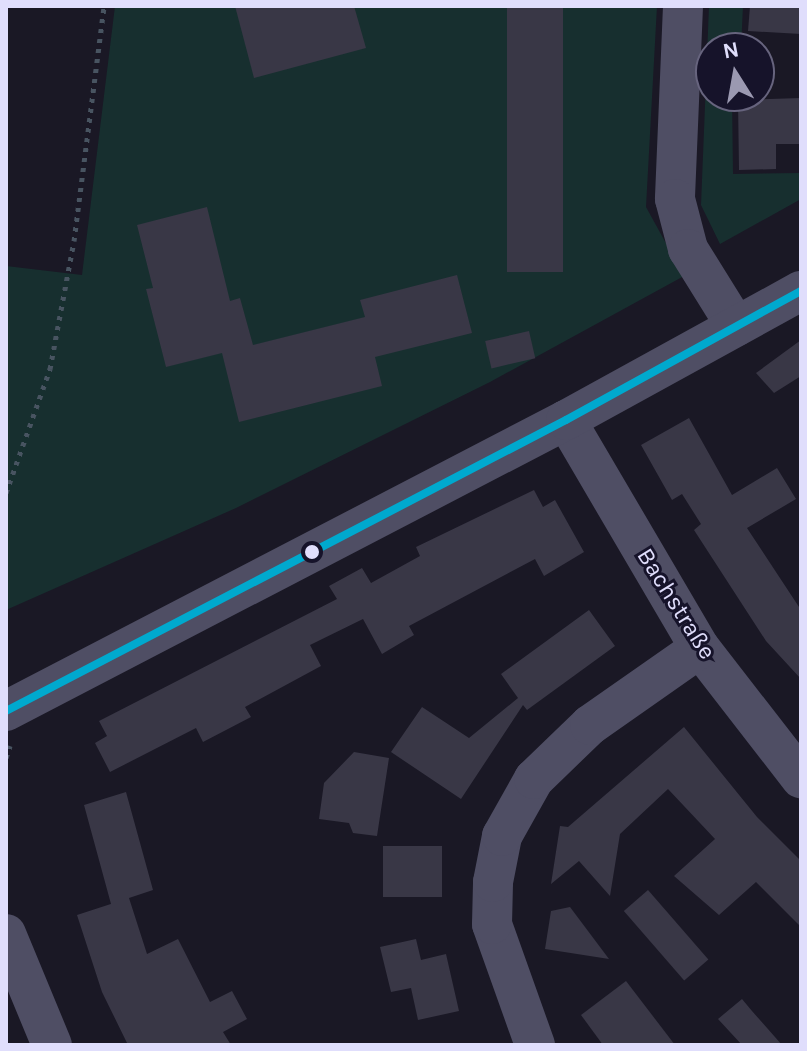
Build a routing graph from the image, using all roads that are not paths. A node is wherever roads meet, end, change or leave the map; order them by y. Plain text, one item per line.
1 (683, 6) edge
2 (801, 291) edge
3 (736, 326) junction
4 (566, 420) junction
5 (700, 648) junction
6 (6, 711) edge
7 (801, 778) edge
8 (6, 934) edge
9 (52, 1045) edge
10 (535, 1045) edge

1 - 3 street
2 - 3 street
3 - 4 street
4 - 5 street, Bachstraße
4 - 6 street
5 - 7 street, Bachstraße
5 - 10 street
8 - 9 street

